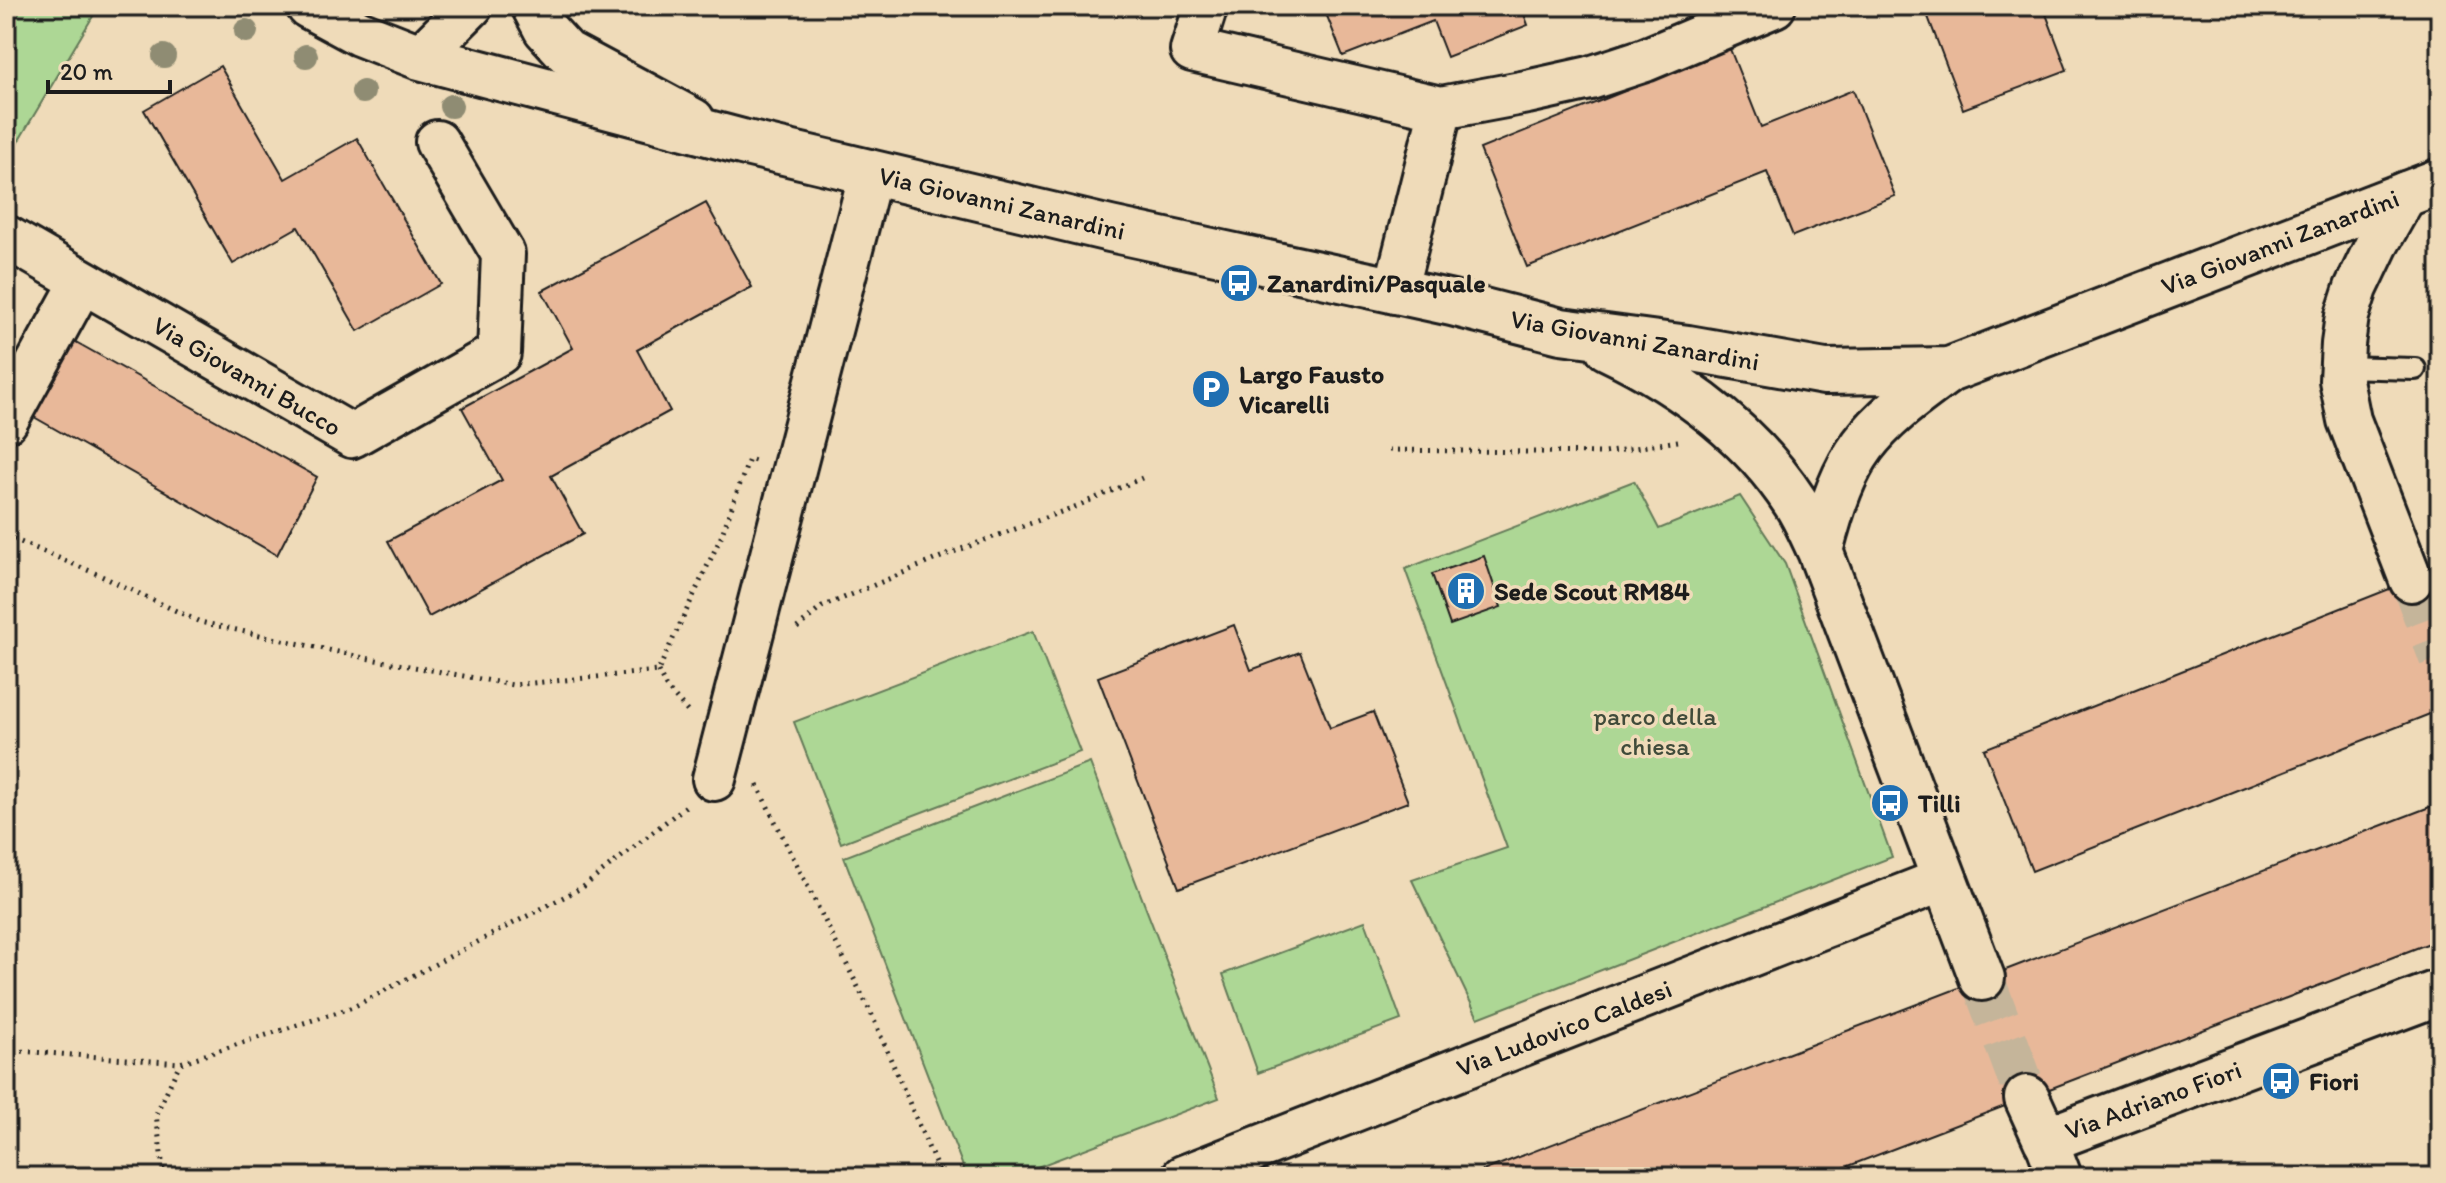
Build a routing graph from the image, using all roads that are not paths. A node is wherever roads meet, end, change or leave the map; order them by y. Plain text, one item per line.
1 (309, 6) edge
2 (471, 6) edge
3 (533, 6) edge
4 (1206, 6) edge
5 (1774, 6) edge
6 (420, 57) junction
7 (1441, 108) junction
8 (726, 138) junction
9 (437, 142) dead end
10 (871, 172) junction
11 (2423, 187) edge
12 (6, 237) edge
13 (82, 282) junction
14 (1395, 292) junction
15 (1561, 331) junction
16 (2342, 367) junction
17 (2415, 369) dead end
18 (1949, 370) junction
19 (6, 421) edge
20 (1820, 551) junction
21 (2411, 580) tunnel mouth
22 (714, 779) road end
23 (1945, 879) junction
24 (1982, 978) tunnel mouth
25 (2440, 992) edge
26 (2027, 1098) tunnel mouth
27 (2053, 1158) edge
28 (1183, 1177) edge

1 - 6 street, Via Giovanni Zanardini
2 - 6 street
3 - 8 street
4 - 7 street
5 - 7 street
6 - 8 street, Via Giovanni Zanardini
7 - 14 street
8 - 10 street, Via Giovanni Zanardini
9 - 13 street, Via Giovanni Bucco
10 - 14 street, Via Giovanni Zanardini
10 - 22 street
11 - 16 street
11 - 18 street, Via Giovanni Zanardini
12 - 13 street, Via Giovanni Bucco
13 - 19 street
14 - 15 street, Via Giovanni Zanardini
15 - 18 street, Via Giovanni Zanardini
15 - 20 street
16 - 17 lane
16 - 21 street
18 - 20 street
20 - 23 street
23 - 24 street
23 - 28 street, Via Ludovico Caldesi
25 - 27 street, Via Adriano Fiori
26 - 27 street

